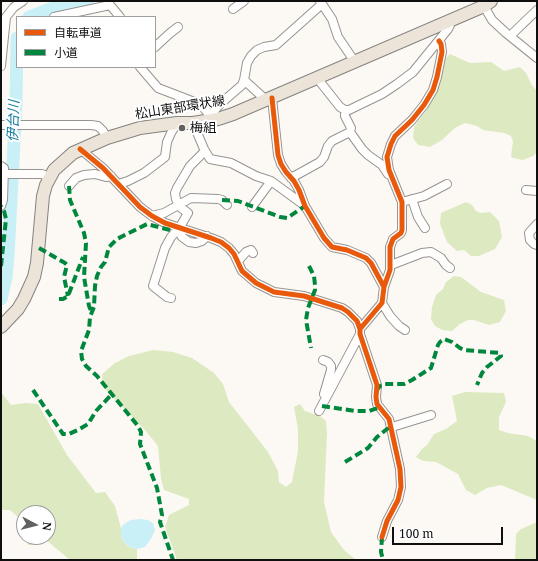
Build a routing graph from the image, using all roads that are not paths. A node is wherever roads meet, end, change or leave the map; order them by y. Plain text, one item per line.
1 (23, 1) edge
2 (244, 1) edge
3 (321, 2) edge
4 (488, 4) edge
5 (233, 9) dead end
6 (537, 10) edge
7 (59, 16) edge
8 (119, 16) edge
9 (451, 20) junction
10 (178, 27) dead end
11 (510, 36) junction
12 (439, 41) junction
13 (156, 46) edge
14 (537, 57) edge
15 (354, 62) junction
16 (1, 66) edge
17 (141, 68) edge
18 (317, 78) junction
19 (244, 80) junction
20 (269, 99) junction
21 (345, 110) junction
22 (210, 118) junction
23 (177, 123) junction
24 (193, 123) junction
25 (1, 124) edge
26 (350, 132) junction
27 (107, 138) junction
28 (80, 150) junction
29 (205, 151) junction
30 (4, 171) edge
31 (111, 176) junction
32 (49, 177) junction
33 (291, 178) junction
34 (393, 180) junction
35 (271, 181) junction
36 (119, 184) junction
37 (447, 184) dead end
38 (69, 186) dead end
39 (526, 190) dead end
40 (537, 191) edge
41 (412, 199) junction
42 (402, 202) junction
43 (179, 204) junction
44 (227, 205) dead end
45 (1, 206) edge
46 (305, 206) junction
47 (252, 207) dead end
48 (152, 216) junction
49 (537, 224) edge
50 (180, 227) junction
51 (425, 228) dead end
52 (537, 245) edge
53 (253, 253) dead end
54 (238, 261) junction
55 (391, 265) junction
56 (450, 268) dead end
57 (384, 286) junction
58 (171, 298) dead end
59 (382, 303) junction
60 (1, 326) edge
61 (405, 330) dead end
62 (360, 331) junction
63 (323, 360) dead end
64 (431, 415) dead end
65 (392, 427) junction
66 (382, 537) dead end

1 - 16 street
2 - 5 street
3 - 15 street
3 - 19 street
4 - 9 main road, 松山東部環状線
4 - 11 street
6 - 11 street
7 - 8 street
9 - 12 street
9 - 15 main road, 松山東部環状線
10 - 13 street
11 - 14 street
12 - 21 street
12 - 34 street
15 - 18 main road, 松山東部環状線
17 - 22 street
18 - 20 main road, 松山東部環状線
18 - 21 street
19 - 20 street
19 - 22 street
20 - 22 main road, 松山東部環状線
20 - 33 street
21 - 26 street
22 - 24 main road, 松山東部環状線
23 - 24 main road, 松山東部環状線
23 - 27 main road, 松山東部環状線
23 - 36 street
24 - 29 street
25 - 27 street
26 - 33 street
26 - 34 street
27 - 28 main road, 松山東部環状線
28 - 31 street
28 - 32 main road, 松山東部環状線
29 - 35 street
29 - 43 street
30 - 32 street
30 - 45 street
31 - 36 street
31 - 38 street
32 - 60 main road, 松山東部環状線
33 - 46 street
34 - 42 street
35 - 46 street
35 - 47 street
36 - 48 street
37 - 41 street
39 - 40 street
41 - 42 street
41 - 51 street
42 - 55 street
43 - 44 street
43 - 48 street
43 - 50 street
46 - 57 street
48 - 50 street
49 - 52 street
50 - 54 street
50 - 58 street
53 - 54 street
54 - 62 street
55 - 56 street
55 - 57 street
57 - 59 street
59 - 61 street
59 - 62 street
62 - 63 street
62 - 65 street
64 - 65 street
65 - 66 street

